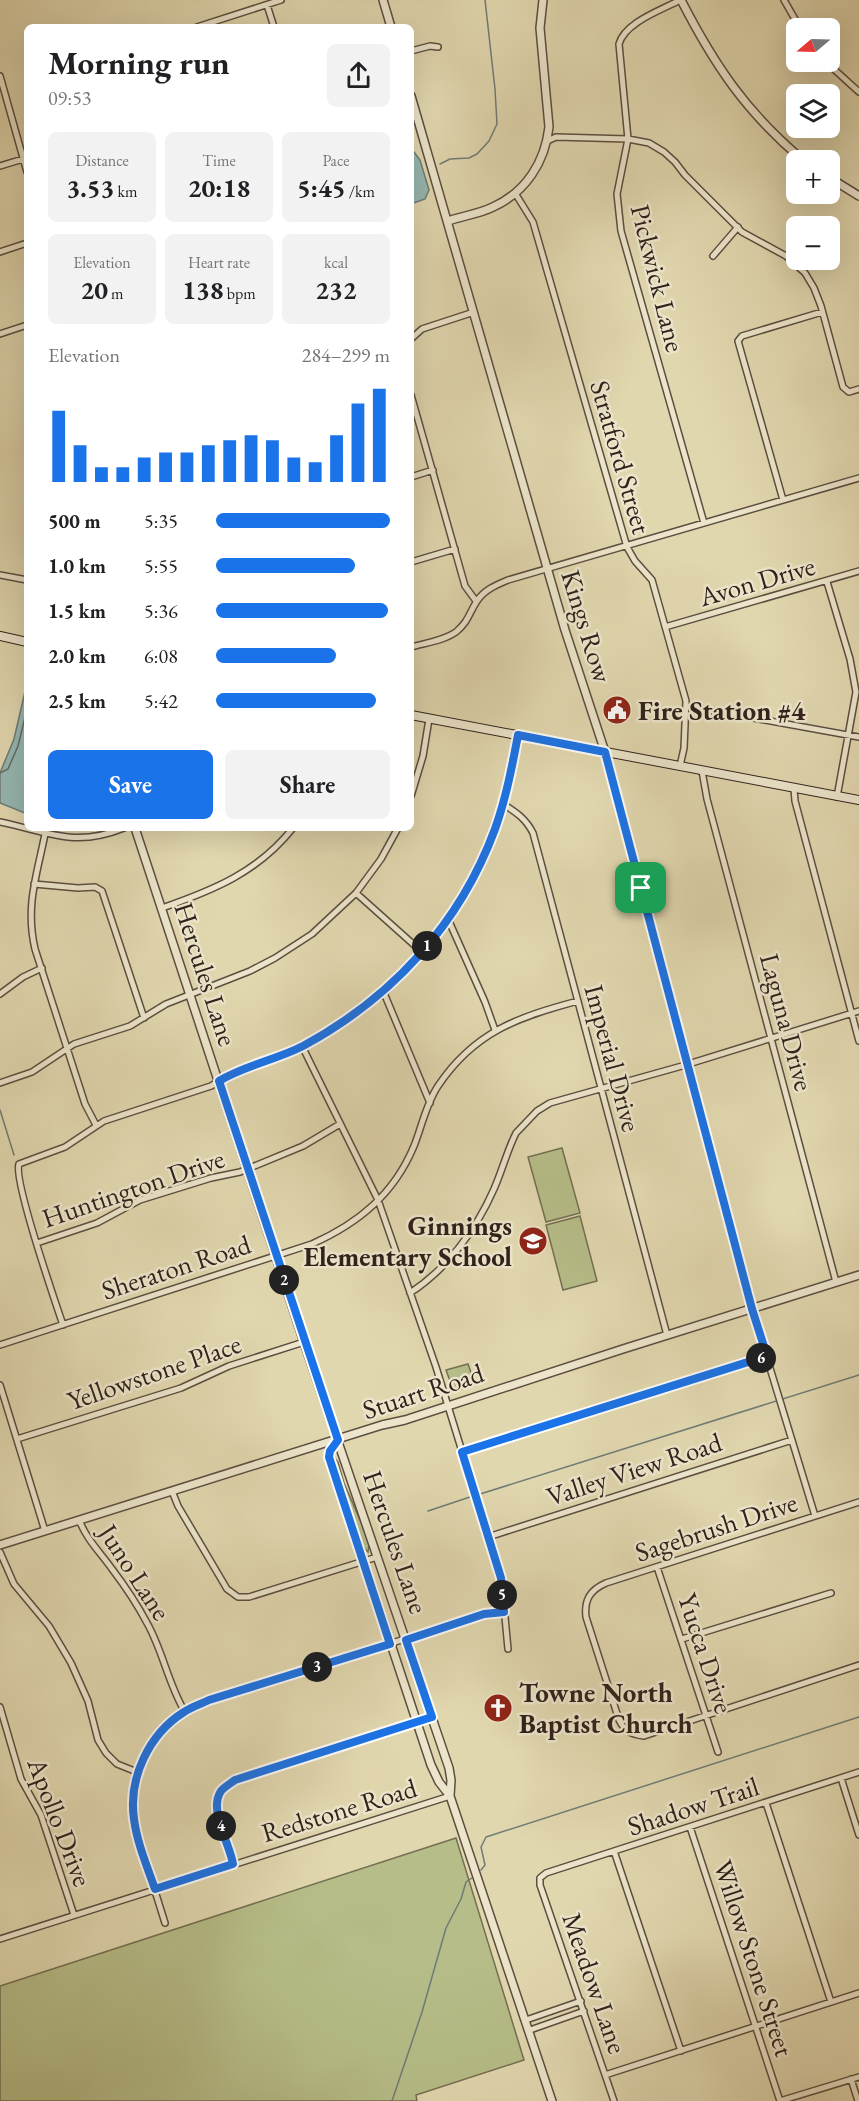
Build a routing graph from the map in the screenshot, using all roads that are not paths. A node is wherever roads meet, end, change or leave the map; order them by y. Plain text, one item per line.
1 (281, 0) edge
2 (383, 0) edge
3 (543, 0) edge
4 (681, 0) edge
5 (784, 0) edge
6 (267, 5) junction
7 (794, 18) edge
8 (207, 24) edge
9 (273, 24) edge
10 (390, 24) edge
11 (438, 47) dead end
12 (414, 50) edge
13 (837, 72) edge
14 (0, 77) edge
15 (859, 92) edge
16 (414, 106) edge
17 (628, 139) junction
18 (548, 141) junction
19 (792, 150) edge
20 (23, 159) junction
21 (24, 162) edge
22 (0, 166) edge
23 (840, 184) edge
24 (516, 193) junction
25 (859, 196) edge
26 (448, 220) junction
27 (738, 227) junction
28 (24, 244) edge
29 (0, 252) edge
30 (713, 256) dead end
31 (474, 312) junction
32 (822, 312) junction
33 (24, 326) edge
34 (0, 334) edge
35 (414, 336) edge
36 (859, 389) edge
37 (414, 405) edge
38 (434, 470) junction
39 (414, 476) edge
40 (859, 478) edge
41 (783, 500) junction
42 (704, 523) junction
43 (627, 547) junction
44 (455, 549) junction
45 (414, 561) edge
46 (548, 570) junction
47 (859, 571) edge
48 (0, 575) edge
49 (24, 579) edge
50 (827, 582) junction
51 (476, 601) junction
52 (665, 627) junction
53 (0, 636) edge
54 (24, 641) edge
55 (414, 646) edge
56 (687, 706) junction
57 (414, 716) edge
58 (429, 719) junction
59 (518, 735) junction
60 (849, 735) junction
61 (859, 737) edge
62 (605, 752) junction
63 (680, 766) junction
64 (702, 771) junction
65 (414, 786) edge
66 (794, 789) junction
67 (837, 797) junction
68 (859, 800) edge
69 (503, 804) junction
70 (0, 822) edge
71 (24, 828) edge
72 (34, 831) edge
73 (115, 831) edge
74 (136, 831) edge
75 (290, 831) edge
76 (396, 831) edge
77 (45, 834) junction
78 (34, 884) junction
79 (356, 893) junction
80 (162, 908) junction
81 (448, 919) junction
82 (422, 952) junction
83 (42, 968) junction
84 (384, 993) junction
85 (0, 994) edge
86 (190, 994) junction
87 (578, 1001) junction
88 (859, 1011) edge
89 (852, 1013) junction
90 (144, 1017) junction
91 (495, 1030) junction
92 (772, 1038) junction
93 (859, 1041) edge
94 (302, 1046) junction
95 (67, 1048) junction
96 (689, 1064) junction
97 (219, 1081) junction
98 (0, 1083) edge
99 (601, 1088) junction
100 (430, 1102) junction
101 (340, 1124) junction
102 (96, 1125) junction
103 (248, 1168) junction
104 (378, 1200) junction
105 (37, 1243) junction
106 (276, 1255) junction
107 (859, 1275) edge
108 (837, 1282) junction
109 (410, 1293) junction
110 (752, 1309) junction
111 (63, 1325) junction
112 (667, 1335) junction
113 (304, 1342) junction
114 (0, 1345) edge
115 (767, 1356) junction
116 (0, 1384) edge
117 (448, 1406) junction
118 (17, 1439) junction
119 (338, 1440) junction
120 (792, 1440) junction
121 (462, 1452) junction
122 (172, 1491) junction
123 (859, 1502) edge
124 (815, 1516) junction
125 (79, 1520) junction
126 (45, 1531) junction
127 (489, 1537) junction
128 (0, 1545) edge
129 (0, 1552) edge
130 (377, 1557) junction
131 (363, 1561) junction
132 (657, 1567) junction
133 (831, 1593) dead end
134 (504, 1612) junction
135 (682, 1639) junction
136 (406, 1640) junction
137 (390, 1644) junction
138 (508, 1649) dead end
139 (859, 1665) edge
140 (0, 1707) edge
141 (184, 1712) junction
142 (706, 1714) junction
143 (432, 1717) junction
144 (417, 1722) junction
145 (718, 1752) dead end
146 (137, 1772) junction
147 (859, 1772) edge
148 (841, 1778) junction
149 (450, 1796) junction
150 (766, 1803) junction
151 (690, 1827) junction
152 (859, 1834) edge
153 (614, 1851) junction
154 (233, 1864) junction
155 (540, 1878) joint
156 (155, 1889) junction
157 (74, 1915) junction
158 (165, 1923) dead end
159 (0, 1939) edge
160 (859, 1993) edge
161 (581, 2001) junction
162 (831, 2002) junction
163 (584, 2011) junction
164 (526, 2020) junction
165 (756, 2026) junction
166 (530, 2030) junction
167 (681, 2050) junction
168 (605, 2075) junction
169 (859, 2077) edge
170 (851, 2079) junction
171 (552, 2101) edge
172 (615, 2101) edge
173 (780, 2101) edge
174 (858, 2101) edge

1 - 6 street
2 - 10 street
3 - 18 street
4 - 17 street, Pickwick Lane
4 - 19 street
5 - 7 street
6 - 8 street
6 - 9 street
11 - 12 street
13 - 15 street
14 - 20 street
16 - 26 street, Kings Row
17 - 18 street
17 - 27 street
17 - 42 street, Pickwick Lane
18 - 24 street
20 - 21 street
20 - 22 street
23 - 25 street
24 - 26 street
24 - 43 street, Stratford Street
26 - 31 street, Kings Row
27 - 30 street
27 - 32 street
28 - 29 street
31 - 35 street
31 - 46 street, Kings Row
32 - 36 street
32 - 41 street
33 - 34 street
37 - 38 street
38 - 39 street
38 - 44 street
40 - 41 street
41 - 42 street
42 - 43 street
43 - 46 street
43 - 52 street, Stratford Street
44 - 45 street
44 - 51 street
46 - 51 street
46 - 62 street, Kings Row
47 - 50 street, Avon Drive
48 - 49 street
50 - 52 street, Avon Drive
50 - 60 street
51 - 55 street
52 - 56 street, Stratford Street
53 - 54 main road
56 - 60 street
56 - 63 street, Stratford Street
57 - 58 main road
58 - 59 main road
58 - 65 street
59 - 62 main road
59 - 69 street
60 - 61 street
60 - 67 street
62 - 63 main road
62 - 96 street, Kings Row
63 - 64 main road
64 - 66 main road
64 - 92 street, Laguna Drive
66 - 67 main road
66 - 89 street
67 - 68 main road
69 - 81 street
69 - 87 street, Imperial Drive
70 - 71 street
72 - 77 street
73 - 77 street
74 - 80 street, Hercules Lane
75 - 80 street
76 - 79 street
77 - 78 street
78 - 83 street
78 - 90 street
79 - 82 street
79 - 86 street
80 - 86 street, Hercules Lane
81 - 82 street
81 - 91 street
82 - 84 street
83 - 85 street
83 - 95 street
84 - 94 street
84 - 100 street
86 - 90 street
86 - 97 street, Hercules Lane
87 - 91 street, Sheraton Road
87 - 99 street, Imperial Drive
88 - 89 street
89 - 92 street
89 - 93 street
90 - 95 street
91 - 100 street, Sheraton Road
92 - 96 street
92 - 108 street, Laguna Drive
94 - 97 street
94 - 101 street
95 - 98 street
95 - 102 street
96 - 99 street
96 - 110 street, Kings Row
97 - 102 street
97 - 103 street, Hercules Lane
99 - 109 street
99 - 112 street, Imperial Drive
100 - 104 street, Sheraton Road
101 - 103 street, Huntington Drive
101 - 104 street
102 - 105 street
103 - 105 street, Huntington Drive
103 - 106 street, Hercules Lane
104 - 106 street, Sheraton Road
104 - 109 street
105 - 111 street
106 - 111 street, Sheraton Road
106 - 113 street, Hercules Lane
107 - 108 street, Stuart Road
108 - 110 street, Stuart Road
109 - 117 street
110 - 112 street, Stuart Road
110 - 115 street, Kings Row
111 - 114 street, Sheraton Road
112 - 117 street, Stuart Road
113 - 118 street, Yellowstone Place
113 - 119 street, Hercules Lane
115 - 120 street, Kings Row
115 - 121 street
116 - 118 street
117 - 119 street, Stuart Road
117 - 121 street
118 - 126 street
119 - 122 street, Stuart Road
119 - 130 street, Hercules Lane
119 - 131 street, Hercules Lane
120 - 124 street, Kings Row
120 - 127 street, Valley View Road
121 - 127 street
122 - 125 street, Stuart Road
122 - 131 street
123 - 124 street, Sagebrush Drive
124 - 132 street, Sagebrush Drive
125 - 126 street, Stuart Road
125 - 141 street, Juno Lane
126 - 128 street, Stuart Road
127 - 134 street
129 - 146 street
130 - 131 street
130 - 136 street, Hercules Lane
131 - 137 street, Hercules Lane
132 - 135 street, Yucca Drive
132 - 142 street, Sagebrush Drive
133 - 135 street
134 - 136 street
134 - 138 street
135 - 142 street, Yucca Drive
136 - 137 street
136 - 143 street, Hercules Lane
137 - 141 street
137 - 144 street, Hercules Lane
139 - 142 street
140 - 157 street, Apollo Drive
141 - 146 street
142 - 145 street, Yucca Drive
143 - 144 street
143 - 149 street, Hercules Lane
144 - 149 street, Hercules Lane
144 - 154 street
146 - 156 street
147 - 148 street, Shadow Trail
148 - 150 street, Shadow Trail
148 - 152 street
149 - 154 street, Redstone Road
149 - 164 street, Hercules Lane
150 - 151 street, Shadow Trail
150 - 162 street
151 - 153 street, Shadow Trail
151 - 165 street, Willow Stone Street
153 - 155 street, Shadow Trail
153 - 167 street
154 - 156 street, Redstone Road
155 - 161 street, Meadow Lane
156 - 157 street, Redstone Road
156 - 158 street
157 - 159 street, Redstone Road
160 - 162 street
161 - 163 street, Meadow Lane
161 - 164 street
162 - 165 street
163 - 166 street
163 - 168 street, Meadow Lane
164 - 166 street, Hercules Lane
165 - 167 street
165 - 173 street, Willow Stone Street
166 - 171 street, Hercules Lane
167 - 168 street
168 - 172 street, Meadow Lane
169 - 170 street
170 - 173 street
170 - 174 street

